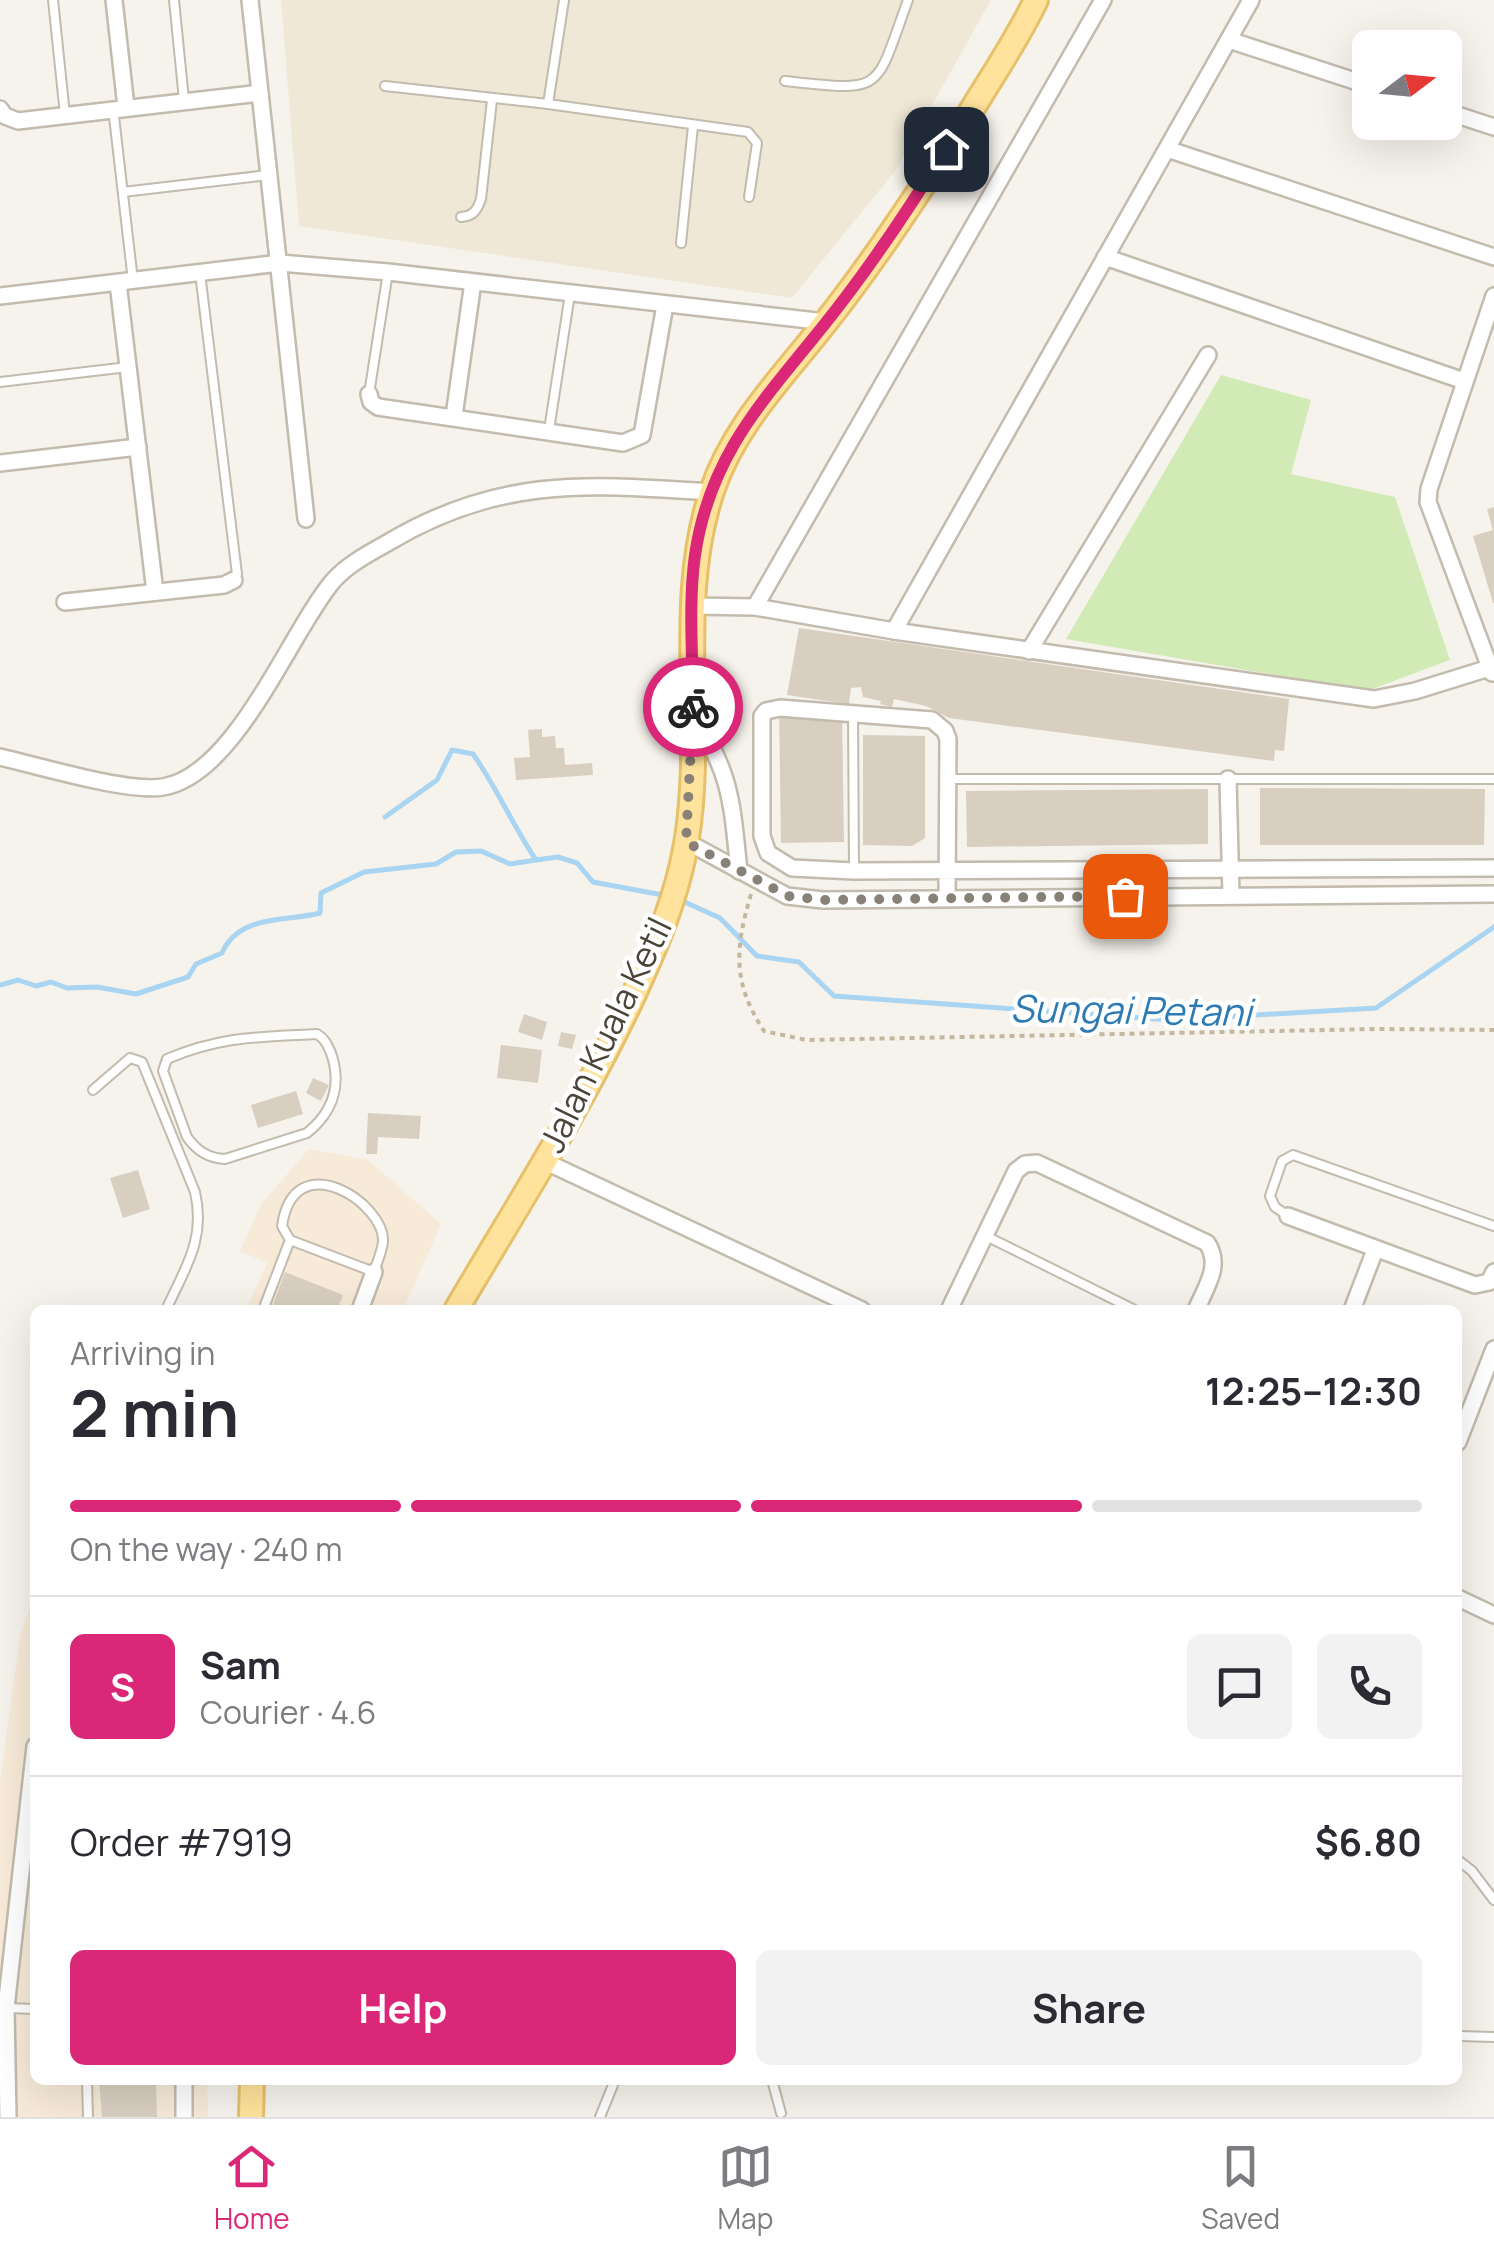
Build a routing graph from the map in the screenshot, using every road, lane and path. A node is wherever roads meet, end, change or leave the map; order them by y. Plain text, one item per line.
1 (53, 0) edge
2 (114, 0) edge
3 (174, 0) edge
4 (250, 0) edge
5 (564, 0) edge
6 (908, 0) edge
7 (1036, 0) edge
8 (1103, 0) edge
9 (1251, 0) edge
10 (1228, 40) junction
11 (1352, 80) edge
12 (785, 81) dead end
13 (384, 86) dead end
14 (260, 93) junction
15 (492, 100) junction
16 (184, 101) junction
17 (548, 104) junction
18 (120, 108) junction
19 (0, 109) edge
20 (65, 115) junction
21 (1462, 117) edge
22 (693, 126) junction
23 (1494, 127) edge
24 (1167, 149) junction
25 (268, 175) junction
26 (123, 192) junction
27 (749, 197) dead end
28 (461, 216) dead end
29 (681, 243) dead end
30 (1494, 256) edge
31 (1105, 257) junction
32 (280, 263) junction
33 (388, 272) junction
34 (200, 274) junction
35 (126, 282) junction
36 (473, 282) junction
37 (570, 294) junction
38 (0, 296) edge
39 (1494, 296) edge
40 (666, 305) junction
41 (826, 322) junction
42 (1208, 356) dead end
43 (128, 367) junction
44 (1464, 381) junction
45 (0, 382) edge
46 (369, 394) joint
47 (454, 416) junction
48 (549, 430) junction
49 (138, 446) junction
50 (0, 463) edge
51 (712, 492) junction
52 (306, 518) dead end
53 (234, 580) joint
54 (155, 592) junction
55 (66, 602) dead end
56 (693, 606) junction
57 (755, 607) junction
58 (894, 631) junction
59 (1029, 651) junction
60 (1491, 672) edge
61 (853, 714) junction
62 (694, 717) junction
63 (0, 757) edge
64 (948, 779) junction
65 (1228, 779) junction
66 (1494, 779) edge
67 (686, 842) junction
68 (1231, 868) junction
69 (1494, 868) edge
70 (947, 870) junction
71 (739, 871) junction
72 (854, 871) junction
73 (755, 881) junction
74 (1494, 894) edge
75 (1232, 896) junction
76 (947, 898) junction
77 (1494, 1030) edge
78 (93, 1090) dead end
79 (187, 1137) junction
80 (174, 1141) junction
81 (544, 1161) junction
82 (1288, 1216) joint
83 (1494, 1226) edge
84 (984, 1235) junction
85 (290, 1240) junction
86 (1375, 1250) junction
87 (374, 1272) junction
88 (1494, 1272) edge
89 (168, 1305) edge
90 (265, 1305) edge
91 (362, 1305) edge
92 (459, 1305) edge
93 (851, 1305) edge
94 (951, 1305) edge
95 (1125, 1305) edge
96 (1198, 1305) edge
97 (1354, 1305) edge
98 (1494, 1349) edge
99 (1462, 1432) edge
100 (1462, 1600) edge
101 (1494, 1615) edge
102 (30, 1803) edge
103 (1462, 1863) edge
104 (1494, 1900) edge
105 (6, 2008) junction
106 (30, 2010) edge
107 (1462, 2036) edge
108 (1494, 2037) edge
109 (87, 2085) edge
110 (184, 2085) edge
111 (252, 2085) edge
112 (612, 2085) edge
113 (773, 2085) edge
114 (781, 2113) dead end
115 (8, 2117) edge
116 (88, 2117) edge
117 (184, 2117) edge
118 (251, 2117) edge
119 (600, 2117) edge

1 - 20 lane
2 - 18 street
3 - 16 lane
4 - 14 street
5 - 17 lane
6 - 12 lane
7 - 41 main road, Jalan Kuala Ketil
8 - 57 street
9 - 10 street
10 - 11 street
10 - 24 street
13 - 15 lane
14 - 16 street
14 - 25 street
15 - 17 lane
15 - 28 lane
16 - 18 street
17 - 22 lane
18 - 20 street
18 - 26 lane
19 - 20 street
21 - 23 street
22 - 27 lane
22 - 29 lane
24 - 30 street
24 - 31 street
25 - 26 lane
25 - 32 street
26 - 35 lane
31 - 44 street
31 - 58 street
32 - 33 street
32 - 34 street
32 - 52 street
33 - 36 street
33 - 46 lane
34 - 35 street
34 - 53 lane
35 - 38 street
35 - 43 street
36 - 37 street
36 - 47 street
37 - 40 street
37 - 48 lane
39 - 44 street
40 - 41 street
40 - 48 street
41 - 51 main road, Jalan Kuala Ketil
42 - 59 street
43 - 45 lane
43 - 49 street
44 - 60 street
46 - 47 street
47 - 48 street
49 - 50 street
49 - 54 street
51 - 56 main road, Jalan Kuala Ketil
51 - 63 street
53 - 54 street
54 - 55 street
56 - 57 street
56 - 62 main road, Jalan Kuala Ketil
57 - 58 street
58 - 59 street
59 - 60 street
61 - 64 street
61 - 72 lane
61 - 72 street
62 - 67 main road, Jalan Kuala Ketil
62 - 71 street
64 - 65 lane
64 - 70 street
65 - 66 lane
65 - 68 street
67 - 71 street
67 - 81 main road, Jalan Kuala Ketil
68 - 69 street
68 - 70 street
68 - 75 street
70 - 72 street
70 - 76 street
71 - 73 street
73 - 76 street
73 - 77 path
74 - 75 street
75 - 76 street
78 - 80 lane
79 - 79 lane
79 - 80 lane
80 - 89 lane
81 - 92 main road, Jalan Kuala Ketil
81 - 93 street
82 - 83 lane
82 - 86 street
84 - 94 street
84 - 95 lane
84 - 96 street
85 - 87 lane
85 - 87 lane
85 - 90 lane
86 - 88 street
86 - 97 street
87 - 91 street
98 - 99 street
100 - 101 street
102 - 105 street
103 - 104 lane
105 - 106 lane
105 - 115 street
107 - 108 lane
109 - 116 lane
110 - 117 street
111 - 118 main road
112 - 119 lane
113 - 114 lane

